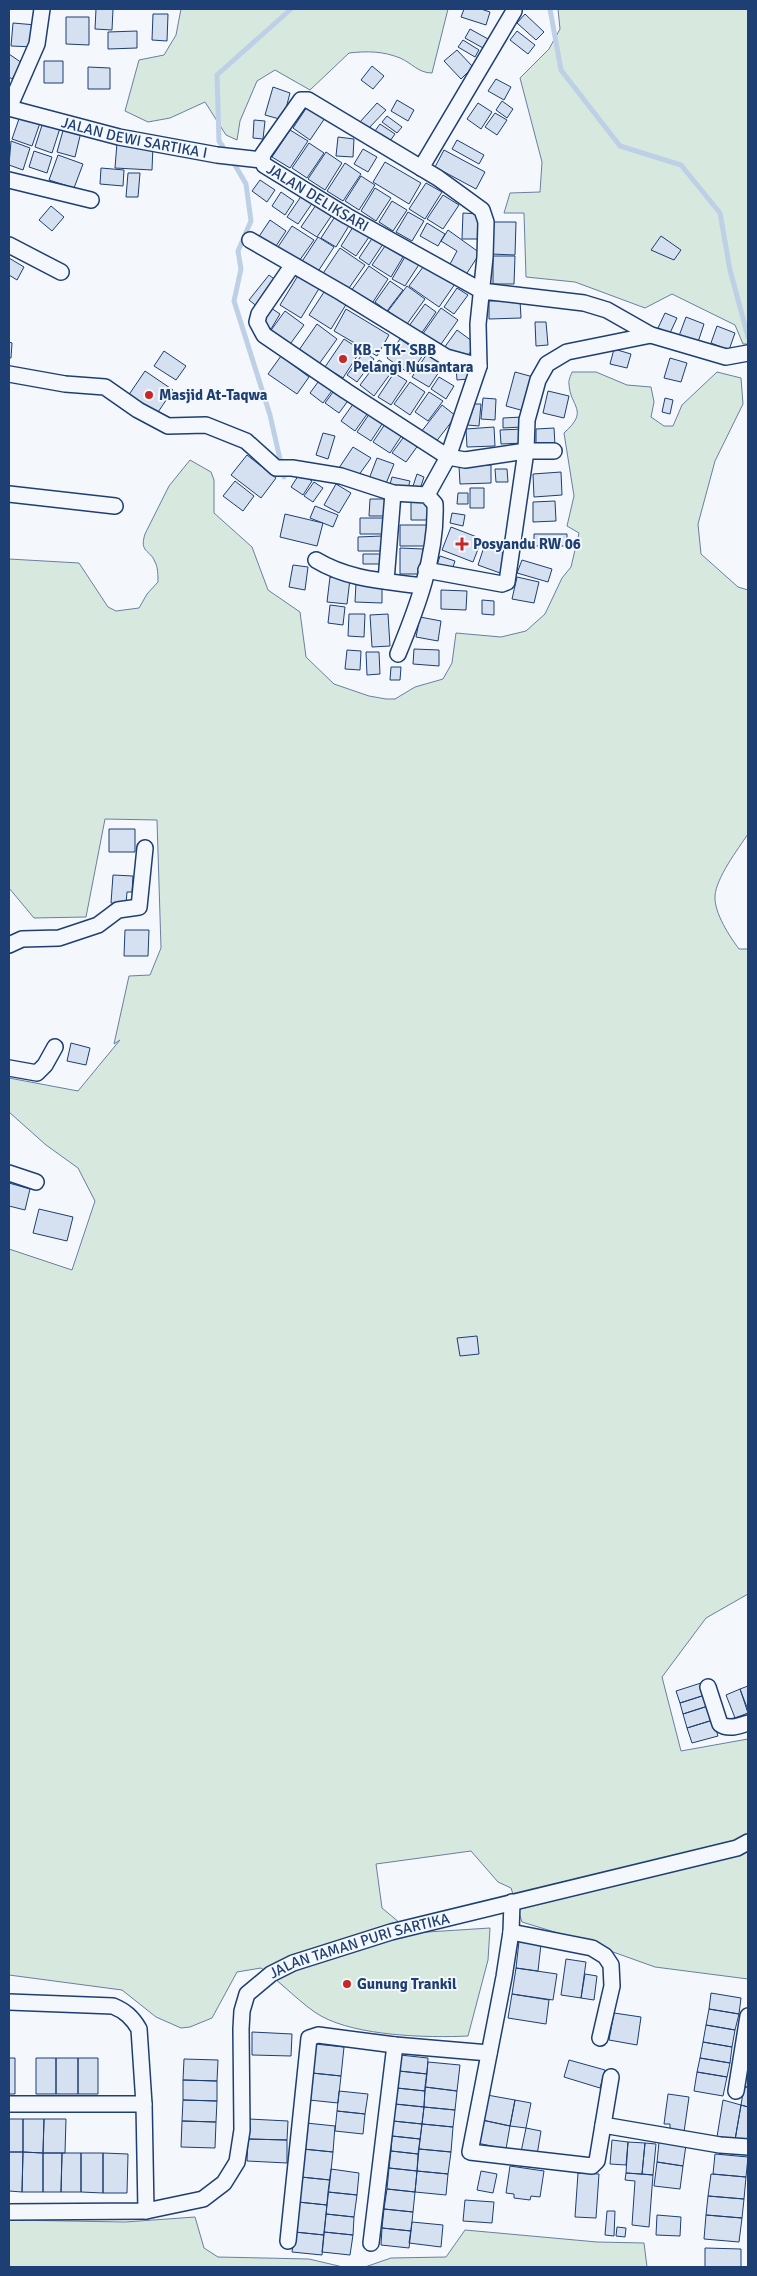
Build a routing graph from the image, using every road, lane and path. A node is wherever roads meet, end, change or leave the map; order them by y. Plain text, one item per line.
1 (42, 9) edge
2 (514, 11) dead end
3 (9, 108) edge
4 (262, 160) junction
5 (421, 168) junction
6 (9, 180) edge
7 (91, 200) dead end
8 (250, 240) dead end
9 (9, 245) edge
10 (292, 266) junction
11 (61, 272) dead end
12 (482, 292) junction
13 (650, 335) junction
14 (748, 353) edge
15 (479, 366) junction
16 (9, 374) edge
17 (526, 451) junction
18 (554, 451) dead end
19 (448, 457) junction
20 (393, 493) junction
21 (9, 494) edge
22 (428, 495) junction
23 (116, 506) dead end
24 (316, 560) dead end
25 (426, 570) junction
26 (386, 581) junction
27 (422, 586) junction
28 (398, 654) dead end
29 (145, 848) dead end
30 (9, 945) edge
31 (55, 1047) dead end
32 (9, 1068) edge
33 (9, 1173) edge
34 (36, 1182) dead end
35 (708, 1687) dead end
36 (748, 1723) edge
37 (748, 1842) edge
38 (512, 1902) junction
39 (511, 1932) junction
40 (9, 2002) edge
41 (748, 2016) edge
42 (600, 2038) dead end
43 (395, 2045) junction
44 (490, 2053) junction
45 (611, 2077) dead end
46 (736, 2091) dead end
47 (9, 2104) edge
48 (144, 2104) junction
49 (603, 2125) junction
50 (748, 2147) edge
51 (9, 2212) edge
52 (146, 2212) junction
53 (288, 2241) dead end
54 (371, 2243) dead end

1 - 3 street, JALAN DEWI SARTIKA I
2 - 5 street
3 - 4 street, JALAN DEWI SARTIKA I
4 - 5 street, JALAN DELIKSARI
4 - 12 street, JALAN DELIKSARI
5 - 12 street, JALAN DELIKSARI
6 - 7 street
8 - 10 street
9 - 11 street
10 - 15 street
10 - 19 street
12 - 13 street, JALAN DELIKSARI
12 - 15 street, JALAN DELIKSARI
13 - 14 street, JALAN DELIKSARI
13 - 17 street, JALAN DELIKSARI
15 - 19 street, JALAN DELIKSARI
16 - 20 street
17 - 18 street
17 - 19 street
17 - 25 street
19 - 22 street, JALAN DELIKSARI
20 - 22 street
20 - 26 street
21 - 23 street
22 - 25 street
24 - 26 street
25 - 27 street
26 - 27 street
27 - 28 street
29 - 30 street
31 - 32 street
33 - 34 street
35 - 36 street
37 - 38 street, JALAN TAMAN PURI SARTIKA
38 - 39 street
38 - 52 street, JALAN TAMAN PURI SARTIKA
39 - 42 street
39 - 44 street
40 - 48 street
41 - 46 street
43 - 44 street
43 - 53 street
43 - 54 street
44 - 49 street
45 - 49 street
47 - 48 street
48 - 52 street
49 - 50 street
51 - 52 street, JALAN TAMAN PURI SARTIKA

